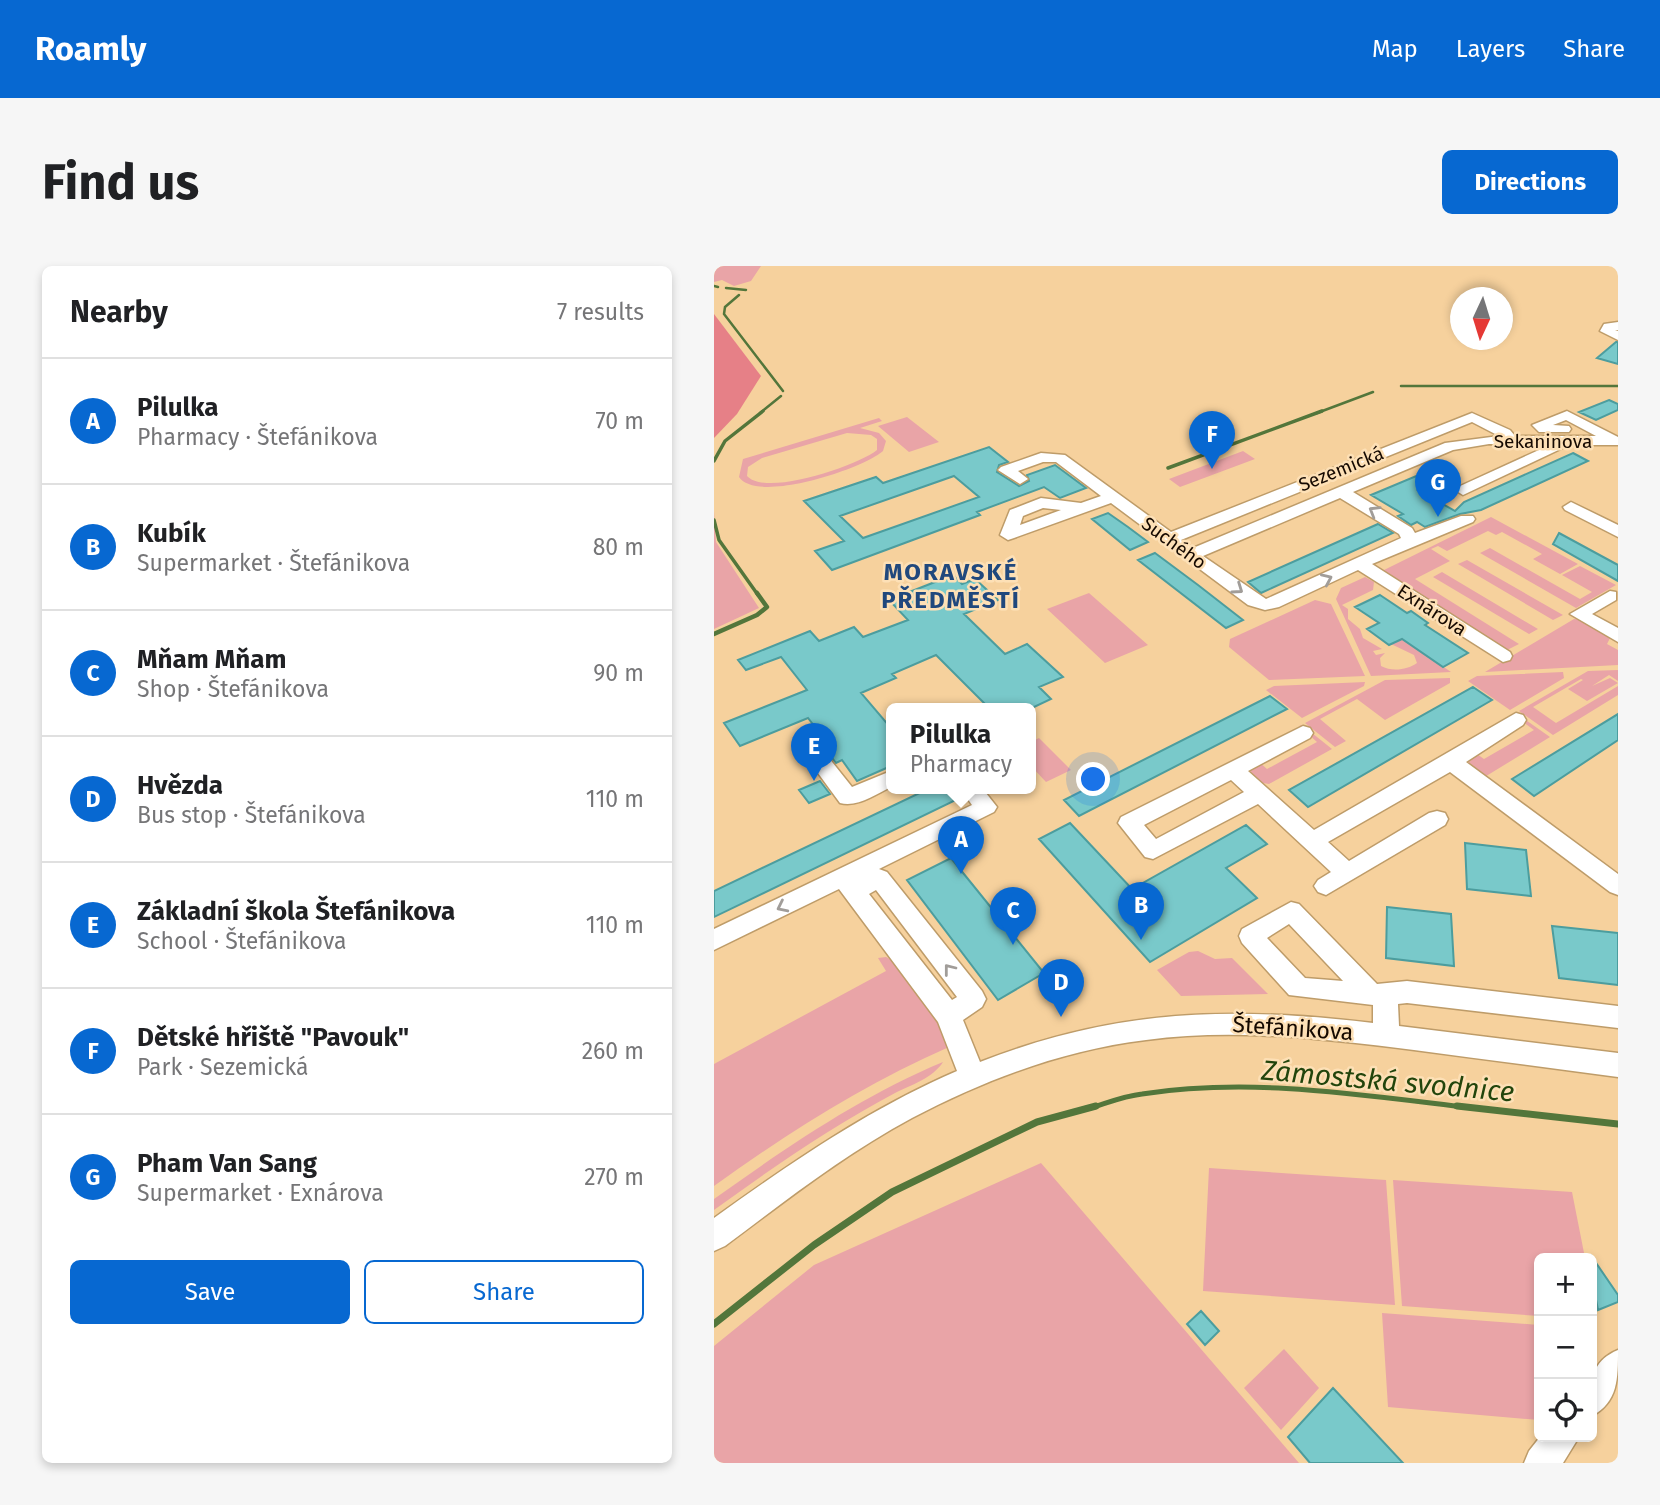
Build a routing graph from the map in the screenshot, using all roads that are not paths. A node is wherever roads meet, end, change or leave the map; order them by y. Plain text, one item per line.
1 (1618, 326) edge
2 (1618, 337) edge
3 (1611, 432) edge
4 (1511, 440) junction
5 (1468, 441) joint
6 (1560, 441) junction
7 (1020, 479) dead end
8 (1463, 490) dead end
9 (1341, 492) junction
10 (1112, 497) junction
11 (1082, 508) dead end
12 (1571, 508) dead end
13 (1467, 519) dead end
14 (1618, 532) edge
15 (1168, 539) junction
16 (1408, 542) junction
17 (1190, 555) junction
18 (1360, 564) junction
19 (1609, 596) dead end
20 (1265, 605) joint
21 (1618, 636) edge
22 (1503, 656) dead end
23 (1516, 720) dead end
24 (1303, 733) dead end
25 (806, 743) dead end
26 (1451, 762) junction
27 (1233, 770) junction
28 (886, 781) edge
29 (975, 794) edge
30 (1259, 794) junction
31 (1437, 819) dead end
32 (1312, 841) junction
33 (1348, 873) junction
34 (848, 884) junction
35 (1325, 886) dead end
36 (1618, 886) edge
37 (714, 940) edge
38 (1618, 1017) edge
39 (1387, 1035) junction
40 (1618, 1065) edge
41 (974, 1077) junction
42 (714, 1236) edge
43 (1618, 1366) edge
44 (1597, 1393) edge
45 (1558, 1442) edge
46 (1541, 1463) edge

1 - 2 street
3 - 6 street, Sekaninova
4 - 5 street, Sekaninova
4 - 6 street, Sekaninova
4 - 15 street, Sezemická
5 - 9 street, Sezemická
6 - 8 street
7 - 10 street, Suchého
16 -> 9 street
9 - 17 street, Sezemická
10 - 11 street
10 - 15 street, Suchého
12 - 14 street
13 - 16 street
15 - 17 street, Suchého
16 - 18 street, Exnárova
17 -> 20 street, Suchého
20 -> 18 street, Exnárova
18 - 22 street, Exnárova
19 - 21 street
23 - 26 street
24 - 27 street
25 - 28 street
26 - 32 street
26 - 36 street
27 - 30 street
27 - 30 street
29 - 34 street
30 - 32 street
31 - 33 street
32 - 33 street
33 - 35 street
34 -> 37 street
34 - 41 street
38 - 39 street
39 - 40 street, Štefánikova
39 - 41 street, Štefánikova
41 - 42 street, Štefánikova
43 - 44 street
45 - 46 street

